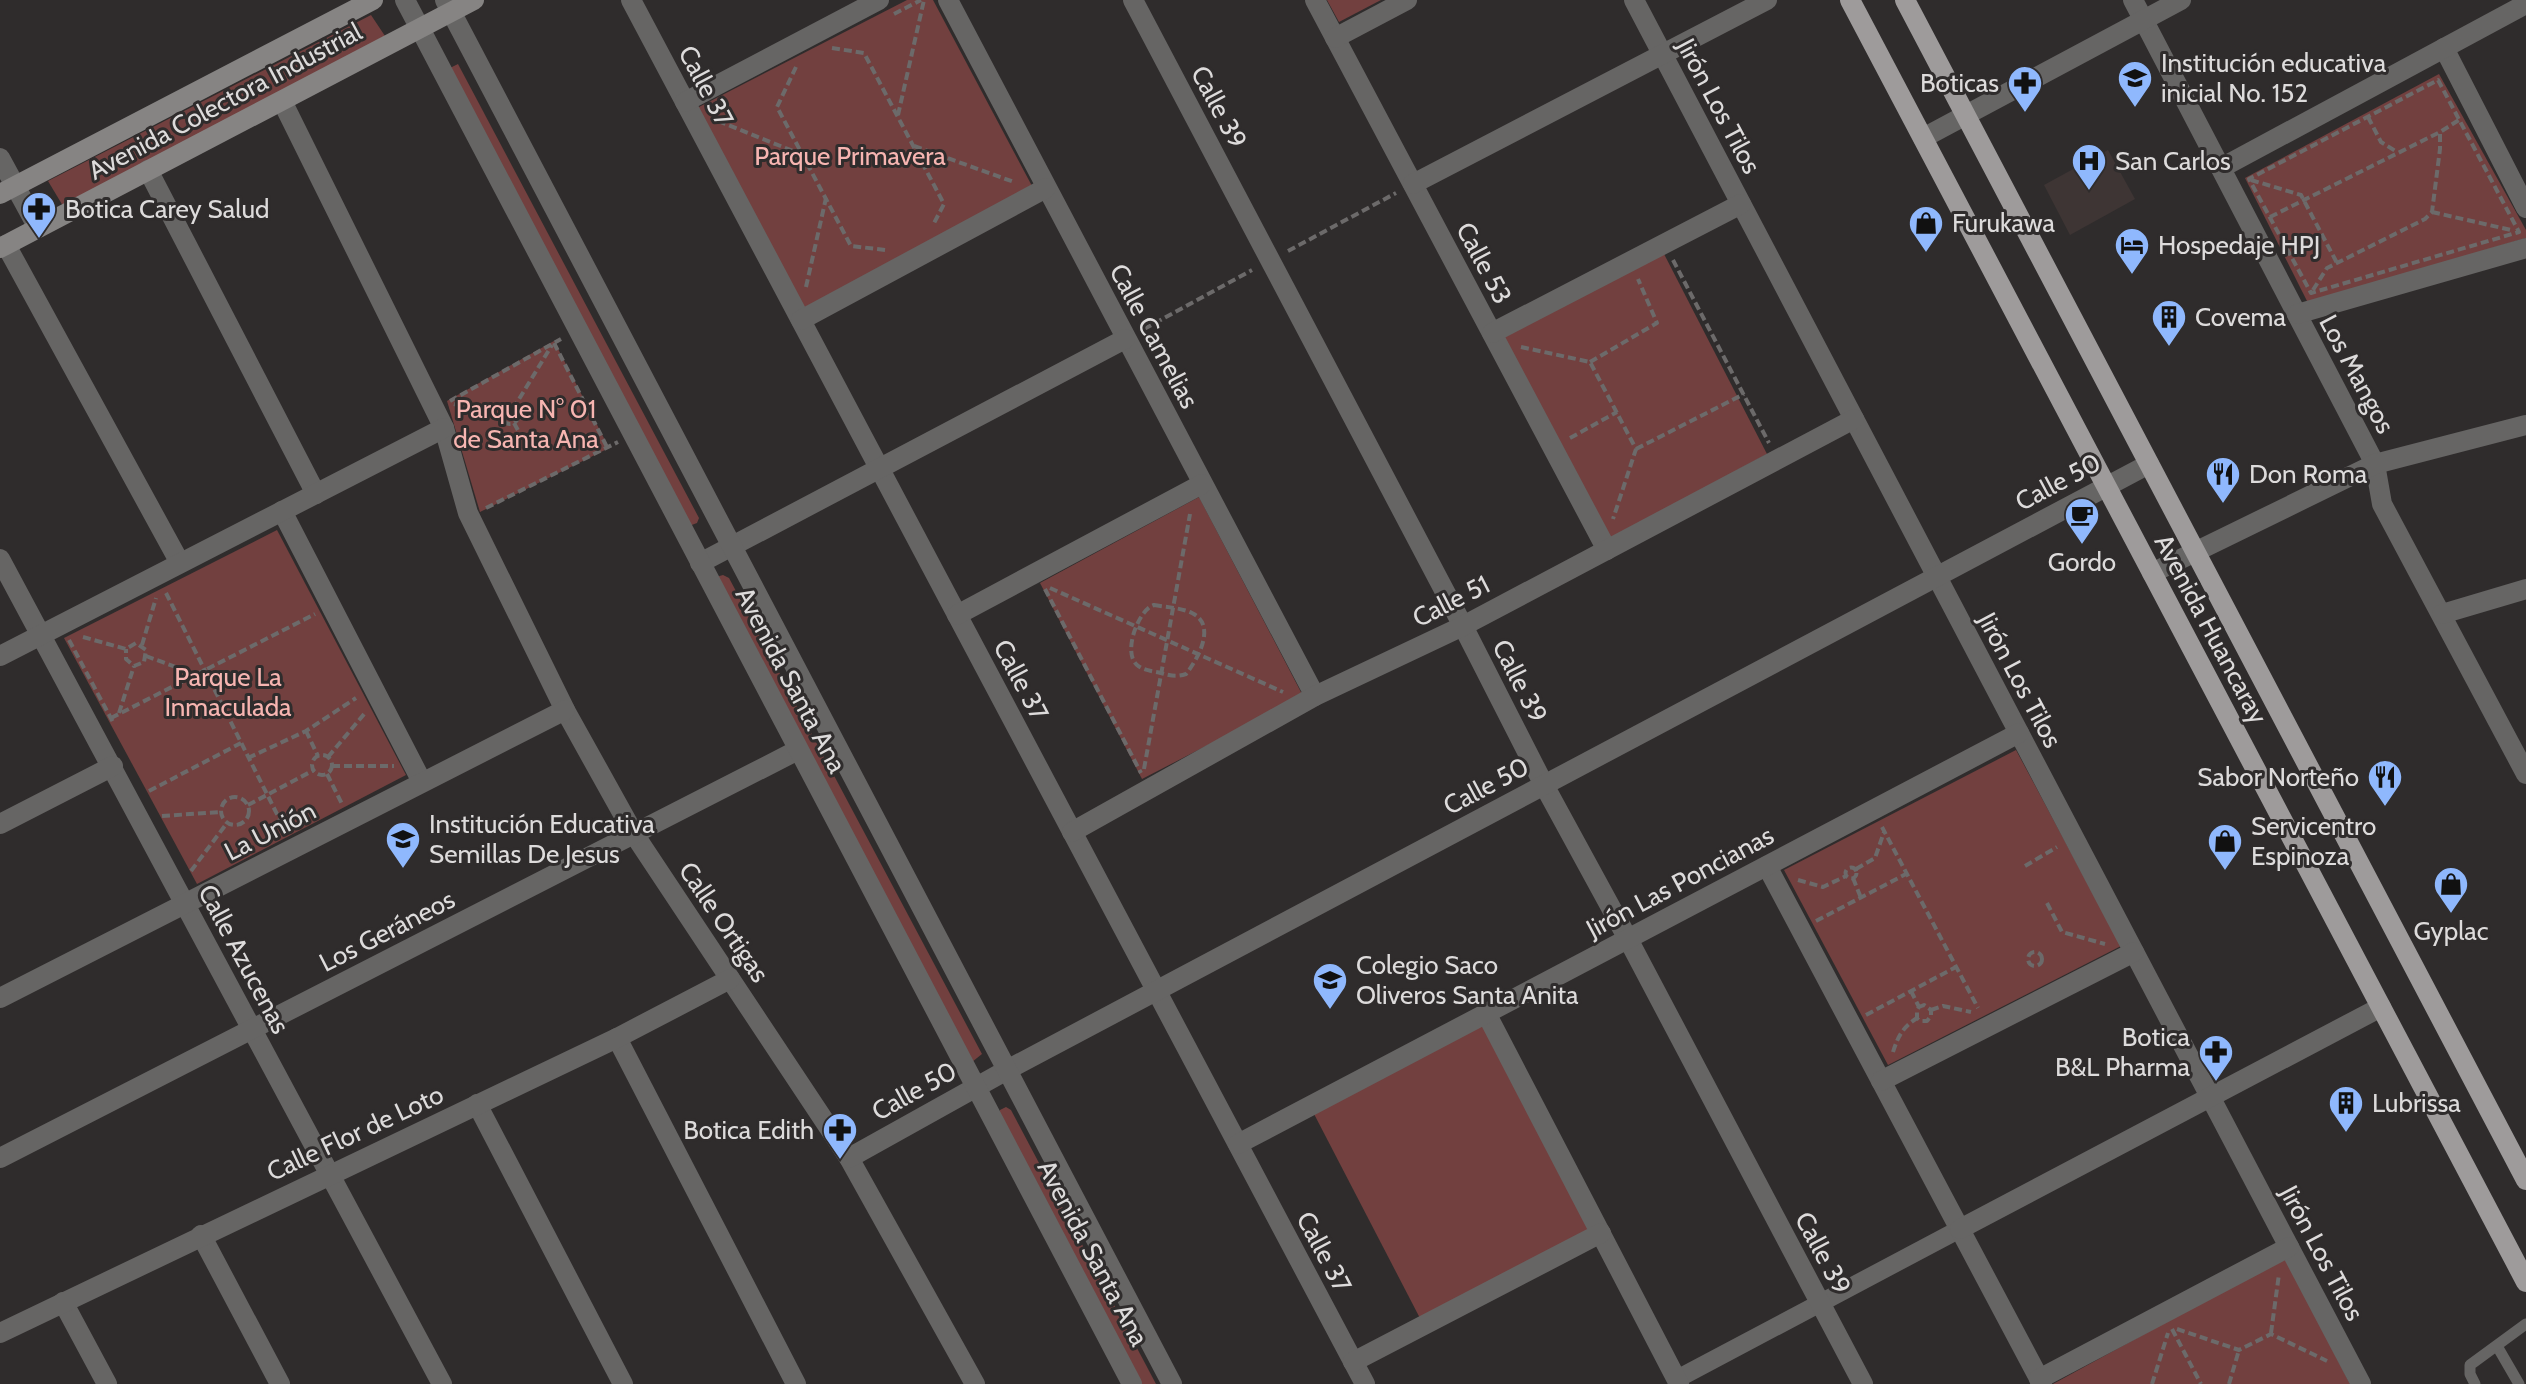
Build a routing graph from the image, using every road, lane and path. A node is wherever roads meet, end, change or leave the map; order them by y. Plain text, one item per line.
1 (373, 0) edge
2 (405, 0) edge
3 (474, 0) edge
4 (631, 0) edge
5 (879, 0) edge
6 (924, 0) edge
7 (948, 0) edge
8 (1133, 0) edge
9 (1315, 0) edge
10 (1407, 0) edge
11 (1634, 0) edge
12 (1767, 0) edge
13 (1850, 0) edge
14 (1905, 0) edge
15 (2133, 0) edge
16 (2181, 0) edge
17 (2526, 4) edge
18 (448, 6) edge
19 (2144, 20) junction
20 (420, 29) junction
21 (1335, 38) junction
22 (832, 48) dead end
23 (2444, 48) junction
24 (1662, 54) junction
25 (796, 67) dead end
26 (282, 101) junction
27 (685, 102) junction
28 (705, 115) dead end
29 (1966, 115) junction
30 (898, 116) junction
31 (2368, 117) junction
32 (2459, 120) junction
33 (2440, 132) junction
34 (1923, 138) junction
35 (912, 145) junction
36 (2397, 152) junction
37 (803, 155) junction
38 (0, 158) edge
39 (2221, 168) junction
40 (148, 170) junction
41 (2249, 179) junction
42 (1413, 184) junction
43 (1020, 185) dead end
44 (1046, 188) junction
45 (8, 190) edge
46 (826, 198) junction
47 (2305, 198) junction
48 (1741, 204) junction
49 (2526, 208) edge
50 (2432, 212) junction
51 (2270, 217) junction
52 (38, 228) junction
53 (928, 234) dead end
54 (2522, 240) edge
55 (3, 246) edge
56 (1669, 250) junction
57 (896, 251) dead end
58 (1270, 260) junction
59 (2337, 263) junction
60 (1660, 264) dead end
61 (1636, 276) dead end
62 (2311, 293) junction
63 (802, 310) junction
64 (2297, 314) junction
65 (1125, 339) junction
66 (1496, 341) junction
67 (554, 343) junction
68 (1590, 362) junction
69 (1744, 394) junction
70 (513, 409) junction
71 (1617, 412) junction
72 (502, 416) junction
73 (1854, 419) junction
74 (514, 423) junction
75 (2526, 425) edge
76 (444, 428) junction
77 (520, 434) dead end
78 (1562, 442) dead end
79 (1636, 449) junction
80 (1758, 451) dead end
81 (1774, 452) junction
82 (2149, 464) junction
83 (2375, 464) junction
84 (879, 468) junction
85 (1202, 484) junction
86 (2106, 486) junction
87 (316, 494) junction
88 (1192, 506) dead end
89 (481, 510) dead end
90 (282, 511) junction
91 (1608, 540) junction
92 (731, 545) junction
93 (2195, 551) junction
94 (0, 559) edge
95 (180, 563) junction
96 (700, 563) junction
97 (2152, 573) junction
98 (1936, 576) junction
99 (2526, 589) edge
100 (157, 591) junction
101 (144, 599) dead end
102 (1173, 609) junction
103 (319, 612) dead end
104 (2442, 614) junction
105 (957, 615) junction
106 (1463, 626) junction
107 (88, 627) dead end
108 (1138, 627) junction
109 (75, 634) junction
110 (41, 635) junction
111 (1167, 641) junction
112 (142, 645) junction
113 (126, 649) junction
114 (1197, 654) junction
115 (0, 656) edge
116 (146, 656) junction
117 (134, 666) junction
118 (205, 671) junction
119 (1161, 673) junction
120 (197, 675) junction
121 (361, 695) dead end
122 (1315, 696) junction
123 (1293, 697) dead end
124 (369, 709) dead end
125 (565, 710) junction
126 (119, 715) junction
127 (111, 718) junction
128 (117, 731) dead end
129 (306, 731) junction
130 (2019, 733) junction
131 (241, 743) junction
132 (798, 750) junction
133 (318, 756) junction
134 (328, 757) junction
135 (248, 758) junction
136 (113, 766) junction
137 (332, 766) junction
138 (314, 770) junction
139 (327, 774) junction
140 (2526, 774) edge
141 (396, 778) dead end
142 (143, 779) dead end
143 (422, 782) junction
144 (1544, 785) junction
145 (149, 791) junction
146 (267, 795) junction
147 (248, 805) junction
148 (343, 805) dead end
149 (220, 812) junction
150 (162, 816) junction
151 (227, 823) junction
152 (0, 824) edge
153 (170, 830) dead end
154 (1072, 832) junction
155 (287, 834) dead end
156 (634, 834) junction
157 (2057, 847) dead end
158 (184, 857) dead end
159 (1767, 866) junction
160 (2025, 866) dead end
161 (1856, 869) junction
162 (191, 871) junction
163 (1906, 874) junction
164 (1846, 876) junction
165 (1792, 878) dead end
166 (1853, 878) junction
167 (197, 881) dead end
168 (1861, 898) junction
169 (2047, 903) dead end
170 (184, 904) junction
171 (1815, 922) dead end
172 (1628, 939) junction
173 (2110, 946) dead end
174 (2134, 952) junction
175 (2037, 966) dead end
176 (1956, 967) junction
177 (2041, 973) dead end
178 (730, 979) junction
179 (1156, 990) junction
180 (1911, 991) junction
181 (0, 998) edge
182 (1919, 1007) junction
183 (2381, 1007) junction
184 (1931, 1010) junction
185 (1486, 1013) junction
186 (1866, 1015) dead end
187 (1917, 1018) junction
188 (252, 1029) junction
189 (617, 1038) junction
190 (1891, 1062) dead end
191 (1007, 1070) junction
192 (1881, 1081) junction
193 (975, 1086) junction
194 (2211, 1097) junction
195 (477, 1104) junction
196 (1238, 1144) junction
197 (0, 1158) edge
198 (849, 1158) junction
199 (329, 1174) junction
200 (2526, 1180) edge
201 (1960, 1229) junction
202 (1601, 1233) junction
203 (201, 1235) junction
204 (2289, 1247) junction
205 (2280, 1268) dead end
206 (2526, 1282) edge
207 (63, 1302) junction
208 (1820, 1303) junction
209 (2526, 1324) edge
210 (2171, 1327) junction
211 (0, 1333) edge
212 (2271, 1334) junction
213 (2497, 1346) junction
214 (2239, 1350) junction
215 (2327, 1361) dead end
216 (1353, 1362) junction
217 (1674, 1382) edge
218 (2040, 1382) edge
219 (107, 1384) edge
220 (280, 1384) edge
221 (442, 1384) edge
222 (623, 1384) edge
223 (796, 1384) edge
224 (975, 1384) edge
225 (1132, 1384) edge
226 (1172, 1384) edge
227 (1365, 1384) edge
228 (1863, 1384) edge
229 (2152, 1384) edge
230 (2201, 1384) edge
231 (2229, 1384) edge
232 (2361, 1384) edge
233 (2475, 1384) edge
234 (2519, 1384) edge

1 - 45 main road, Avenida Colectora Industrial
2 - 20 street, Avenida Santa Ana
3 - 18 main road, Avenida Colectora Industrial
4 - 27 street, Calle 37
5 - 27 street
6 - 30 path
7 - 44 street, Calle Camelias
8 - 58 street, Calle 39
9 - 21 street, Calle 53
10 - 21 street
11 - 24 street, Jirón Los Tilos
12 - 24 street
13 - 34 main road, Avenida Huancaray
14 - 29 main road, Avenida Huancaray
15 - 19 street, Los Mangos
16 - 19 street
17 - 23 street
18 - 20 main road, Avenida Colectora Industrial
18 - 92 street, Avenida Santa Ana
19 - 29 street
19 - 39 street, Los Mangos
20 - 26 main road, Avenida Colectora Industrial
20 - 96 street, Avenida Santa Ana
21 - 42 street, Calle 53
22 - 30 path
23 - 39 street
23 - 49 street
24 - 42 street
24 - 48 street, Jirón Los Tilos
25 - 37 path
26 - 40 main road, Avenida Colectora Industrial
26 - 76 street, Calle Ortigas
27 - 63 street, Calle 37
28 - 37 path
29 - 34 street
29 - 82 main road, Avenida Huancaray
30 - 35 path
31 - 32 path
31 - 36 path
31 - 41 path
32 - 33 path
32 - 54 path
33 - 36 path
33 - 50 path
34 - 86 main road, Avenida Huancaray
35 - 43 path
35 - 53 path
36 - 47 path
37 - 46 path
38 - 45 street
39 - 64 street, Los Mangos
40 - 52 main road, Avenida Colectora Industrial
40 - 87 street
41 - 47 path
41 - 51 path
42 - 58 path
42 - 66 street, Calle 53
44 - 63 street
44 - 65 street, Calle Camelias
45 - 52 street
46 - 57 path
46 - 63 path
47 - 51 path
47 - 59 path
48 - 56 street
48 - 73 street, Jirón Los Tilos
50 - 54 path
50 - 59 path
51 - 62 path
52 - 55 main road, Avenida Colectora Industrial
54 - 62 path
54 - 64 street
55 - 95 street
56 - 60 path
56 - 66 street
56 - 69 path
58 - 65 path
58 - 106 street, Calle 39
59 - 62 path
61 - 68 path
63 - 84 street, Calle 37
64 - 83 street, Los Mangos
65 - 84 street
65 - 85 street, Calle Camelias
66 - 68 path
66 - 91 street, Calle 53
67 - 70 path
67 - 72 path
67 - 89 path
68 - 71 path
69 - 79 path
69 - 81 path
70 - 72 path
70 - 74 path
71 - 78 path
71 - 79 path
72 - 74 path
73 - 81 street, Calle 51
73 - 98 street, Jirón Los Tilos
74 - 77 path
75 - 83 street
76 - 87 street
76 - 125 street, Calle Ortigas
79 - 91 path
80 - 81 path
81 - 91 street, Calle 51
82 - 86 street, Calle 50
82 - 93 main road, Avenida Huancaray
83 - 93 street
83 - 104 street, Los Mangos
84 - 92 street
84 - 105 street, Calle 37
85 - 105 street
85 - 122 street, Calle Camelias
86 - 97 main road, Avenida Huancaray
86 - 98 street, Calle 50
87 - 90 street
88 - 102 path
90 - 95 street
90 - 143 street
91 - 106 street, Calle 51
92 - 96 street
92 - 191 street, Avenida Santa Ana
93 - 97 street
93 - 200 main road, Avenida Huancaray
94 - 110 street, Calle Azucenas
95 - 110 street
96 - 132 street, Avenida Santa Ana
97 - 183 main road, Avenida Huancaray
98 - 130 street, Jirón Los Tilos
98 - 144 street, Calle 50
99 - 104 street
100 - 101 path
100 - 112 path
100 - 118 path
102 - 108 path
102 - 111 path
102 - 114 path
103 - 118 path
104 - 140 street, Los Mangos
105 - 154 street, Calle 37
106 - 122 street, Calle 51
106 - 144 street, Calle 39
107 - 109 path
108 - 111 path
108 - 119 path
108 - 119 path
109 - 113 path
109 - 127 path
110 - 115 street
110 - 136 street, Calle Azucenas
111 - 114 path
111 - 119 path
112 - 113 path
112 - 116 path
113 - 117 path
114 - 119 path
114 - 123 path
116 - 117 path
116 - 120 path
117 - 126 path
118 - 120 path
118 - 131 path
120 - 126 path
121 - 129 path
122 - 154 street, Calle 51
124 - 134 path
125 - 143 street, La Unión
125 - 156 street, Calle Ortigas
126 - 127 path
127 - 128 path
129 - 133 path
129 - 135 path
130 - 159 street, Jirón Las Poncianas
130 - 174 street, Jirón Los Tilos
131 - 135 path
131 - 145 path
132 - 156 street, Los Geráneos
132 - 193 street, Avenida Santa Ana
133 - 134 path
133 - 138 path
134 - 137 path
135 - 146 path
136 - 152 street
136 - 170 street, Calle Azucenas
137 - 139 path
137 - 141 path
138 - 139 path
138 - 146 path
139 - 148 path
142 - 145 path
143 - 170 street, La Unión
144 - 172 street, Calle 39
144 - 179 street, Calle 50
145 - 150 path
146 - 147 path
146 - 155 path
147 - 149 path
147 - 151 path
149 - 150 path
149 - 151 path
150 - 153 path
151 - 162 path
154 - 179 street, Calle 37
156 - 178 street, Calle Ortigas
156 - 188 street, Los Geráneos
157 - 160 path
158 - 162 path
159 - 172 street, Jirón Las Poncianas
159 - 192 street
161 - 163 path
161 - 164 path
161 - 166 path
162 - 167 path
163 - 168 path
163 - 176 path
164 - 165 path
164 - 166 path
166 - 168 path
168 - 171 path
169 - 173 path
170 - 181 street, La Unión
170 - 188 street, Calle Azucenas
172 - 185 street, Jirón Las Poncianas
172 - 208 street, Calle 39
174 - 192 street
174 - 194 street, Jirón Los Tilos
175 - 177 path
176 - 180 path
176 - 184 path
178 - 189 street, Calle Flor de Loto
178 - 198 street, Calle Ortigas
179 - 191 street, Calle 50
179 - 196 street, Calle 37
180 - 182 path
180 - 186 path
182 - 184 path
182 - 187 path
183 - 194 street
183 - 206 main road, Avenida Huancaray
184 - 187 path
185 - 196 street, Jirón Las Poncianas
185 - 202 street
187 - 190 path
188 - 197 street, Los Geráneos
188 - 199 street, Calle Azucenas
189 - 195 street, Calle Flor de Loto
189 - 223 street
191 - 193 street, Calle 50
191 - 226 street, Avenida Santa Ana
192 - 201 street
193 - 198 street, Calle 50
193 - 225 street, Avenida Santa Ana
194 - 201 street
194 - 204 street, Jirón Los Tilos
195 - 199 street, Calle Flor de Loto
195 - 222 street
196 - 216 street, Calle 37
198 - 224 street, Calle Ortigas
199 - 203 street, Calle Flor de Loto
199 - 221 street, Calle Azucenas
201 - 208 street
201 - 218 street
202 - 216 street
202 - 217 street
203 - 207 street, Calle Flor de Loto
203 - 220 street
204 - 218 street
204 - 232 street, Jirón Los Tilos
205 - 212 path
207 - 211 street, Calle Flor de Loto
207 - 219 street
208 - 217 street
208 - 228 street, Calle 39
209 - 213 lane
210 - 214 path
210 - 229 path
210 - 230 path
212 - 214 path
212 - 215 path
213 - 233 lane
213 - 234 lane
214 - 231 path
216 - 227 street, Calle 37

